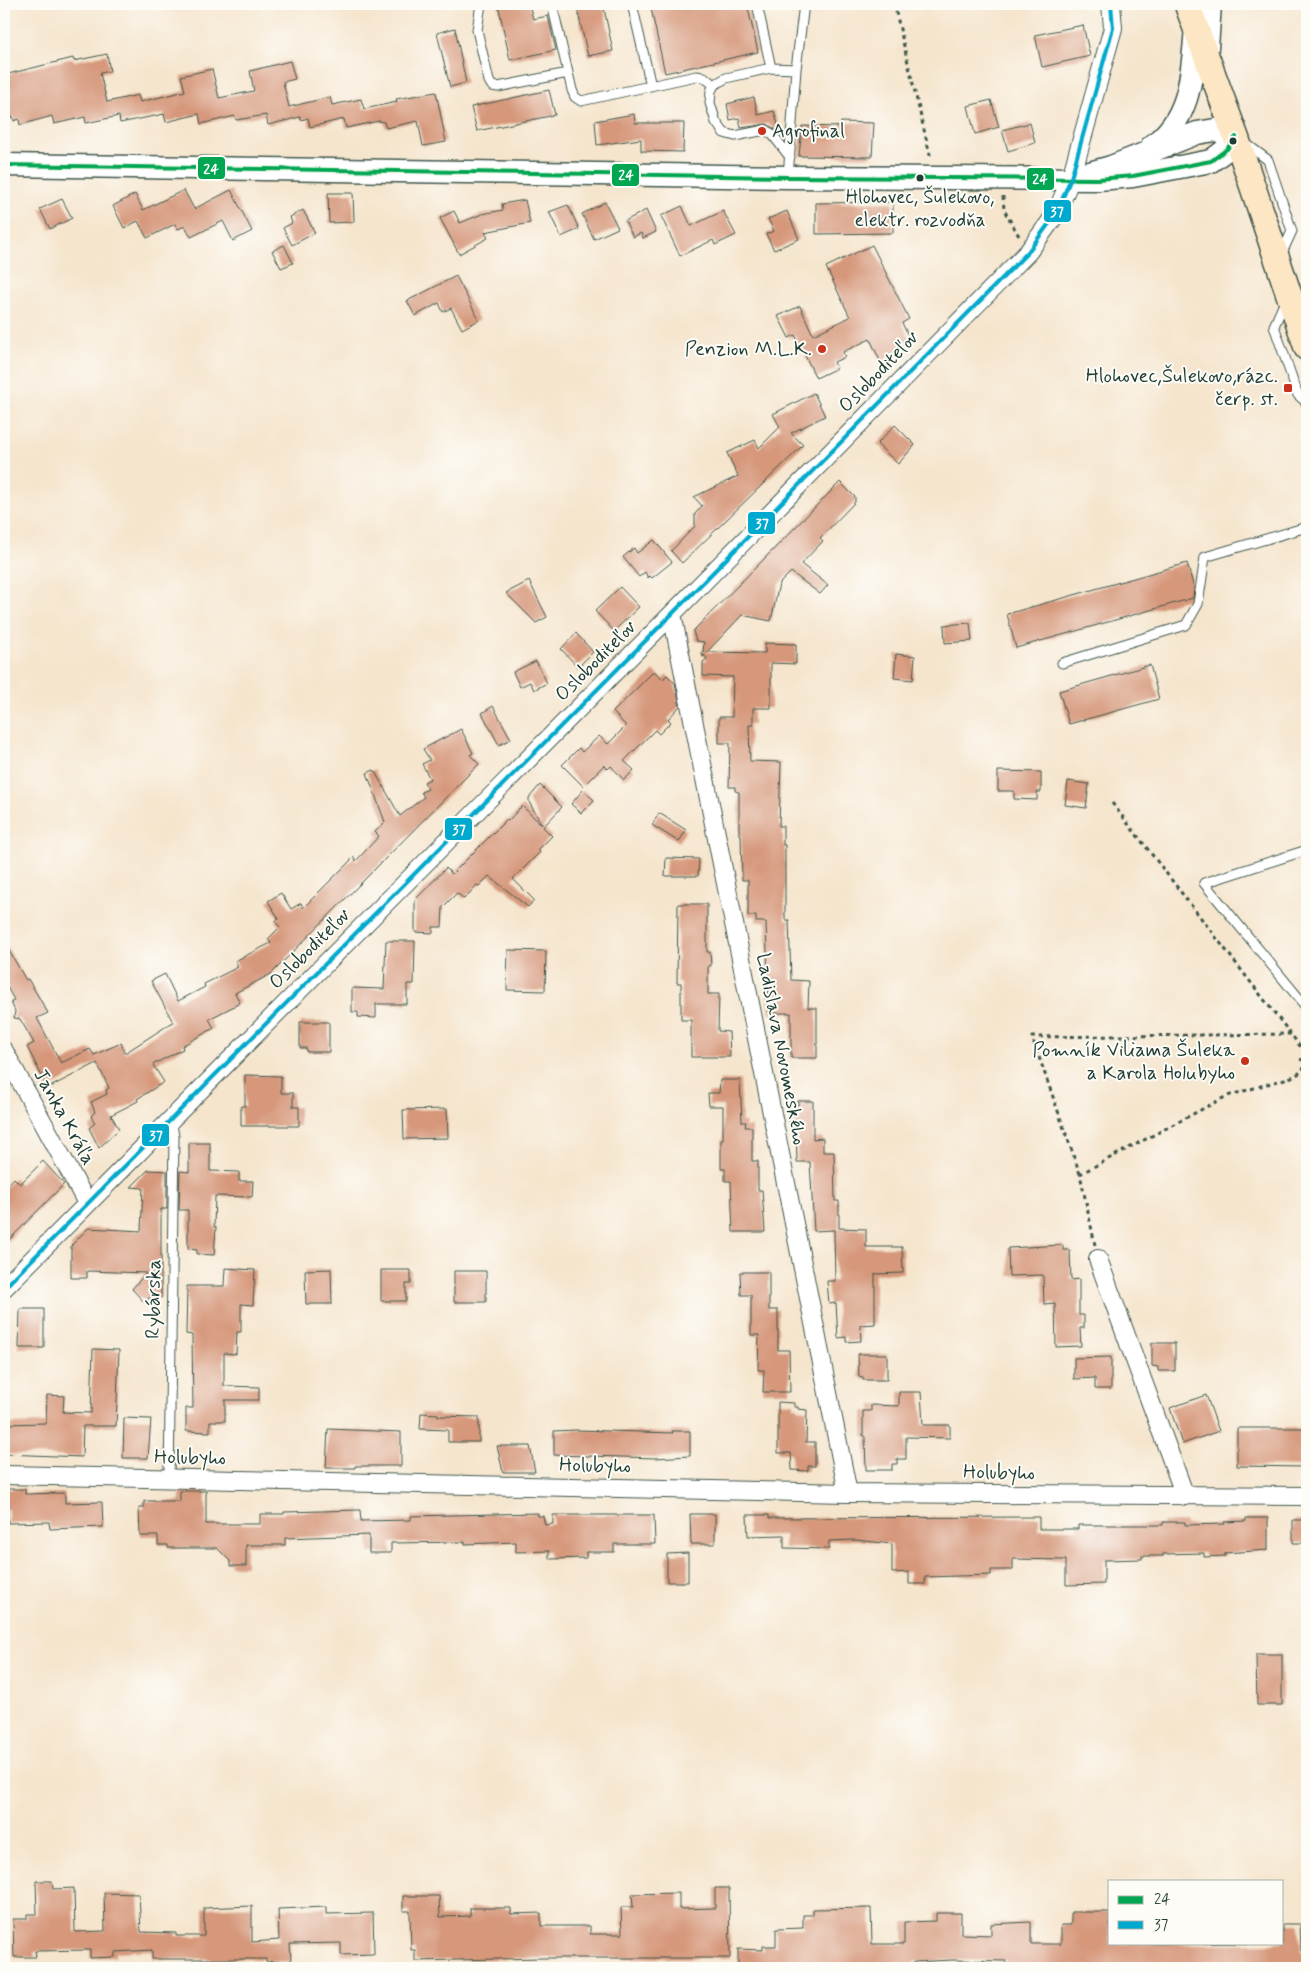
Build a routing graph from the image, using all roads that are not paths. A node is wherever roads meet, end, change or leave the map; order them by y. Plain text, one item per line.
1 (482, 4) edge
2 (552, 4) edge
3 (632, 4) edge
4 (757, 4) edge
5 (804, 4) edge
6 (1111, 4) edge
7 (1187, 4) edge
8 (1210, 4) edge
9 (1196, 28) junction
10 (1206, 57) junction
11 (771, 68) junction
12 (796, 69) junction
13 (568, 73) junction
14 (714, 85) junction
15 (651, 86) junction
16 (1236, 137) junction
17 (1131, 160) junction
18 (1211, 161) junction
19 (4, 165) edge
20 (789, 167) junction
21 (1071, 178) junction
22 (1252, 186) junction
23 (1278, 262) junction
24 (1289, 292) junction
25 (1307, 348) edge
26 (1307, 403) edge
27 (1307, 526) edge
28 (672, 614) junction
29 (1062, 663) dead end
30 (1307, 850) edge
31 (1307, 1008) edge
32 (4, 1051) edge
33 (171, 1119) junction
34 (87, 1203) junction
35 (1098, 1259) road end
36 (4, 1288) edge
37 (4, 1474) edge
38 (169, 1479) junction
39 (848, 1493) junction
40 (1184, 1496) junction
41 (1307, 1496) edge

1 - 13 lane
2 - 13 lane
3 - 15 lane
4 - 11 lane
5 - 12 lane
6 - 21 street, Osloboditeľov
7 - 9 main road
8 - 10 street
9 - 10 main road
9 - 17 street
10 - 16 main road
11 - 12 lane
11 - 14 lane
12 - 20 lane
13 - 15 lane
14 - 15 lane
14 - 20 lane
16 - 17 street
16 - 18 street
16 - 22 main road
16 - 23 lane
17 - 21 street
18 - 21 street
18 - 22 street
19 - 20 street
20 - 21 street
21 - 28 street, Osloboditeľov
22 - 23 main road
23 - 24 main road
24 - 25 main road
24 - 26 lane
27 - 29 lane
28 - 33 street, Osloboditeľov
28 - 39 street, Ladislava Novomeského
30 - 31 lane
32 - 34 street, Janka Kráľa
33 - 34 street, Osloboditeľov
33 - 38 lane, Rybárska
34 - 36 street, Osloboditeľov
35 - 40 street
37 - 38 street, Holubyho
38 - 39 street, Holubyho
39 - 40 street, Holubyho
40 - 41 street, Holubyho

